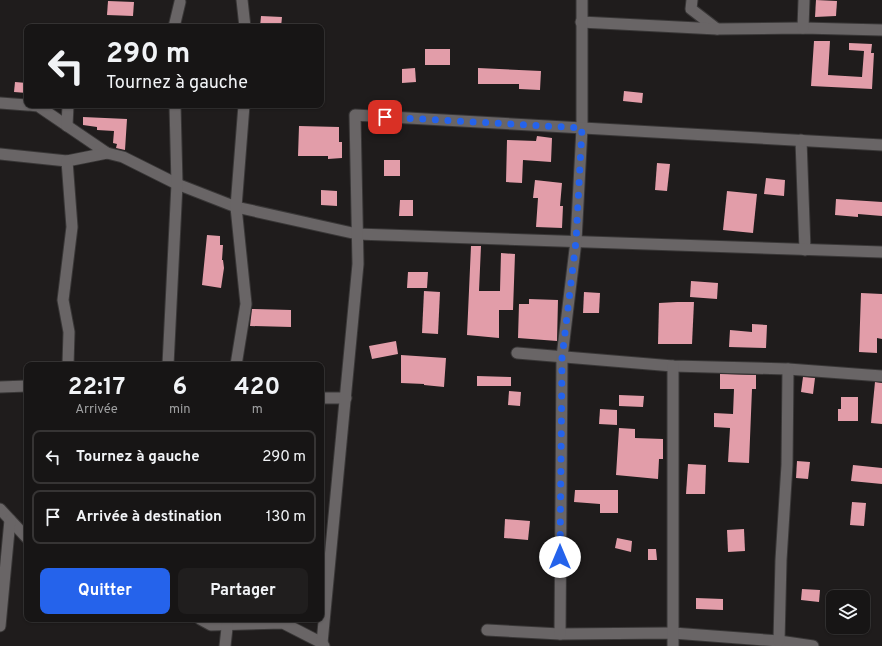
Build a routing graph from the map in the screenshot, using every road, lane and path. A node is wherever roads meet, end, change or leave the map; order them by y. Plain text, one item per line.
1 (242, 0) edge
2 (582, 0) edge
3 (692, 0) edge
4 (804, 0) edge
5 (180, 2) dead end
6 (581, 22) junction
7 (175, 24) edge
8 (245, 24) edge
9 (803, 28) junction
10 (717, 29) junction
11 (882, 30) edge
12 (0, 103) edge
13 (24, 105) edge
14 (41, 108) edge
15 (68, 108) edge
16 (175, 108) edge
17 (244, 108) edge
18 (67, 126) junction
19 (582, 128) junction
20 (801, 140) junction
21 (882, 146) edge
22 (107, 153) junction
23 (0, 154) edge
24 (67, 161) junction
25 (177, 184) junction
26 (236, 207) junction
27 (357, 234) junction
28 (576, 241) junction
29 (805, 250) junction
30 (882, 252) edge
31 (517, 353) dead end
32 (562, 358) junction
33 (68, 362) edge
34 (168, 362) edge
35 (236, 362) edge
36 (673, 366) junction
37 (788, 369) junction
38 (882, 376) edge
39 (24, 386) edge
40 (0, 387) edge
41 (324, 398) edge
42 (346, 398) junction
43 (0, 509) edge
44 (10, 520) junction
45 (24, 535) edge
46 (206, 622) edge
47 (228, 622) edge
48 (0, 626) edge
49 (487, 630) dead end
50 (673, 633) junction
51 (560, 634) junction
52 (779, 641) junction
53 (323, 645) edge
54 (225, 646) edge
55 (673, 646) edge
56 (813, 646) edge

1 - 8 street
2 - 6 street
3 - 10 street
4 - 9 street
5 - 7 street
6 - 10 street
6 - 19 street
9 - 10 street
9 - 11 street
12 - 13 street
14 - 18 street
15 - 18 street
16 - 25 street
17 - 26 street
18 - 22 street
19 - 20 street
19 - 27 street
19 - 28 street
20 - 21 street
20 - 29 street
22 - 24 street
22 - 25 street
23 - 24 street
24 - 33 street
25 - 26 street
25 - 34 street
26 - 27 street
26 - 35 street
27 - 28 street
27 - 42 street
28 - 29 street
28 - 32 street
29 - 30 street
31 - 32 street
32 - 36 street
32 - 51 street
36 - 37 street
36 - 50 street
37 - 38 street
37 - 52 street
39 - 40 street
41 - 42 street
42 - 53 street
43 - 44 street
44 - 45 street
44 - 48 street
46 - 47 street
47 - 53 street
47 - 54 street
49 - 51 street
50 - 51 street
50 - 52 street
50 - 55 street
52 - 56 street

